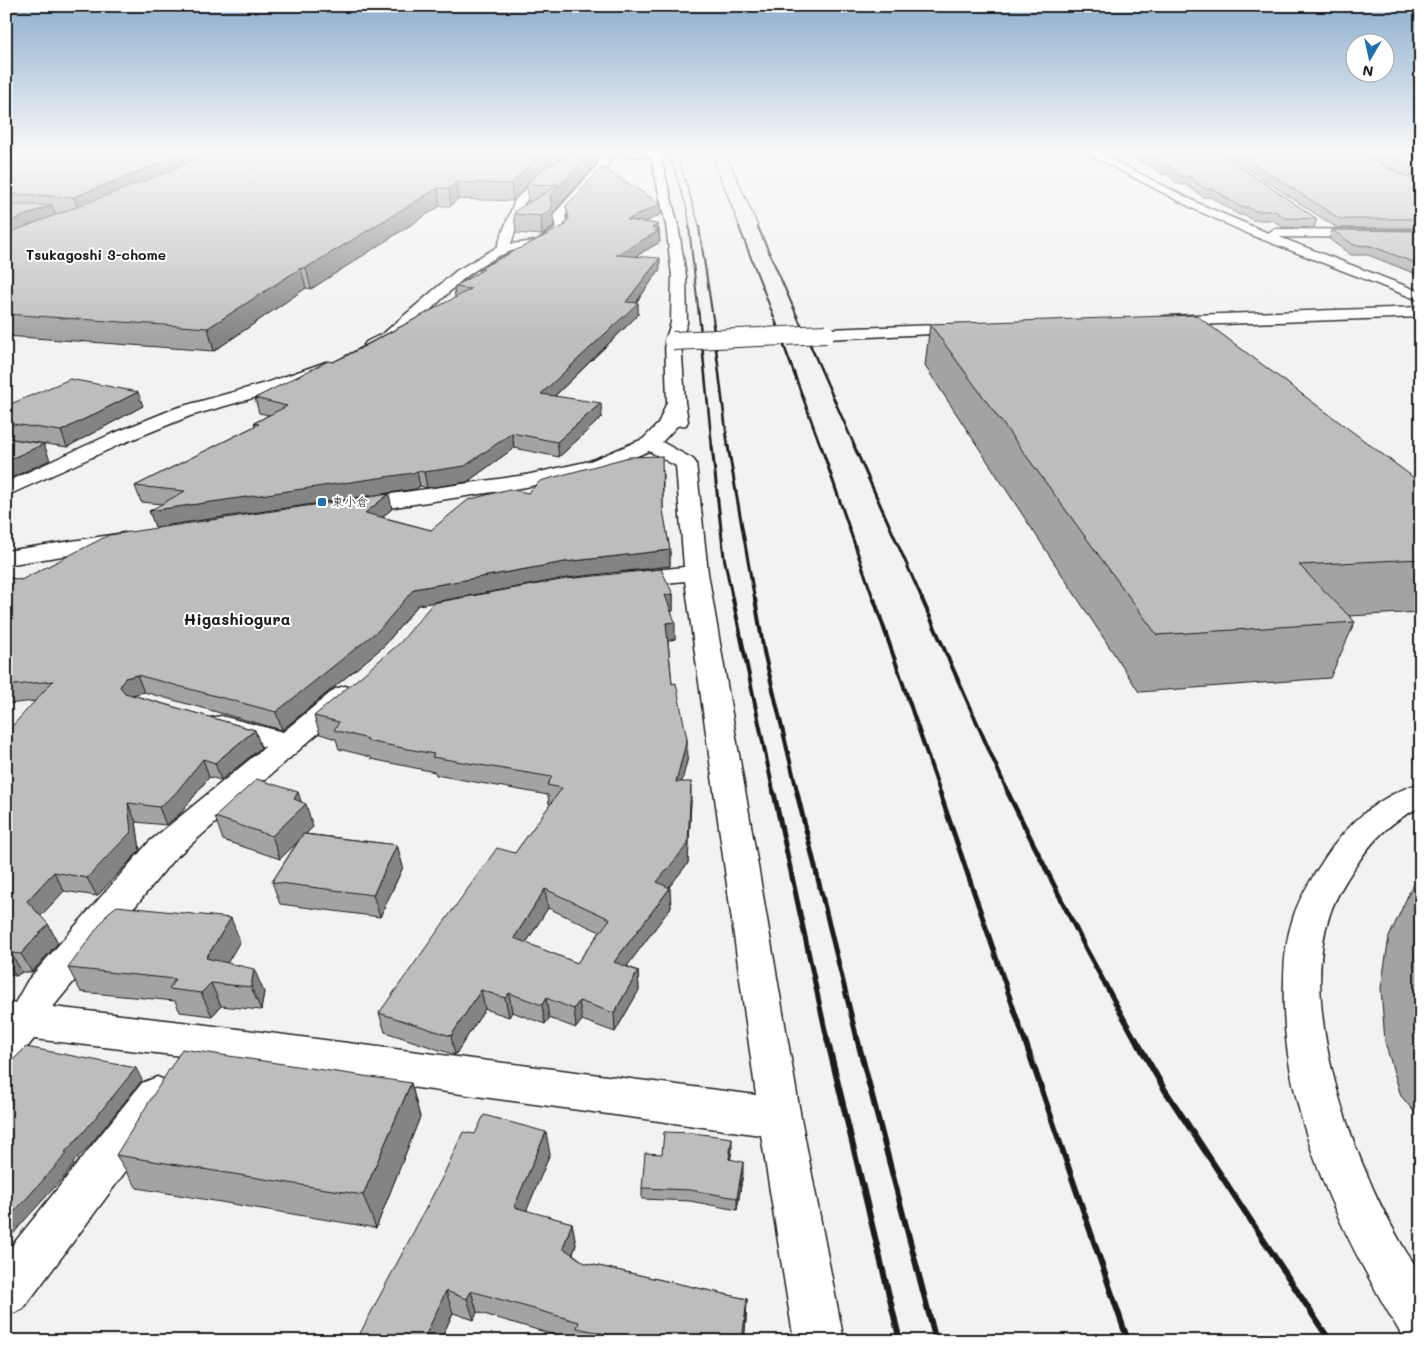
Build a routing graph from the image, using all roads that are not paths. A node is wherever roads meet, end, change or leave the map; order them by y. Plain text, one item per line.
1 (515, 214) edge
2 (560, 214) edge
3 (669, 214) edge
4 (1214, 214) edge
5 (1317, 222) edge
6 (1255, 232) junction
7 (1284, 232) junction
8 (1333, 233) junction
9 (1421, 234) edge
10 (503, 249) junction
11 (1402, 275) dead end
12 (1421, 297) edge
13 (1417, 312) edge
14 (1145, 322) edge
15 (986, 328) edge
16 (673, 341) junction
17 (358, 352) edge
18 (342, 360) edge
19 (676, 402) junction
20 (650, 444) junction
21 (42, 450) edge
22 (79, 456) junction
23 (686, 463) junction
24 (6, 490) edge
25 (331, 509) edge
26 (149, 537) edge
27 (6, 558) edge
28 (696, 573) junction
29 (596, 584) edge
30 (367, 676) edge
31 (197, 718) edge
32 (287, 743) junction
33 (1421, 794) edge
34 (12, 1028) edge
35 (199, 1041) junction
36 (780, 1118) junction
37 (6, 1292) edge
38 (1421, 1322) edge
39 (819, 1341) edge

1 - 10 street
2 - 10 street
3 - 16 street
4 - 6 street
5 - 8 street
6 - 7 street
6 - 12 street
7 - 8 street
7 - 11 street
8 - 9 street
10 - 17 street
13 - 14 street
15 - 16 street, bridge
16 - 19 street
18 - 22 street
19 - 20 street
19 - 23 street
20 - 23 street
20 - 25 street
21 - 22 street
22 - 24 street
23 - 28 street
26 - 27 street
28 - 29 street
28 - 36 street
30 - 32 street
31 - 32 street
32 - 34 street
33 - 38 street
34 - 35 street
35 - 36 street
35 - 37 street
36 - 39 street

